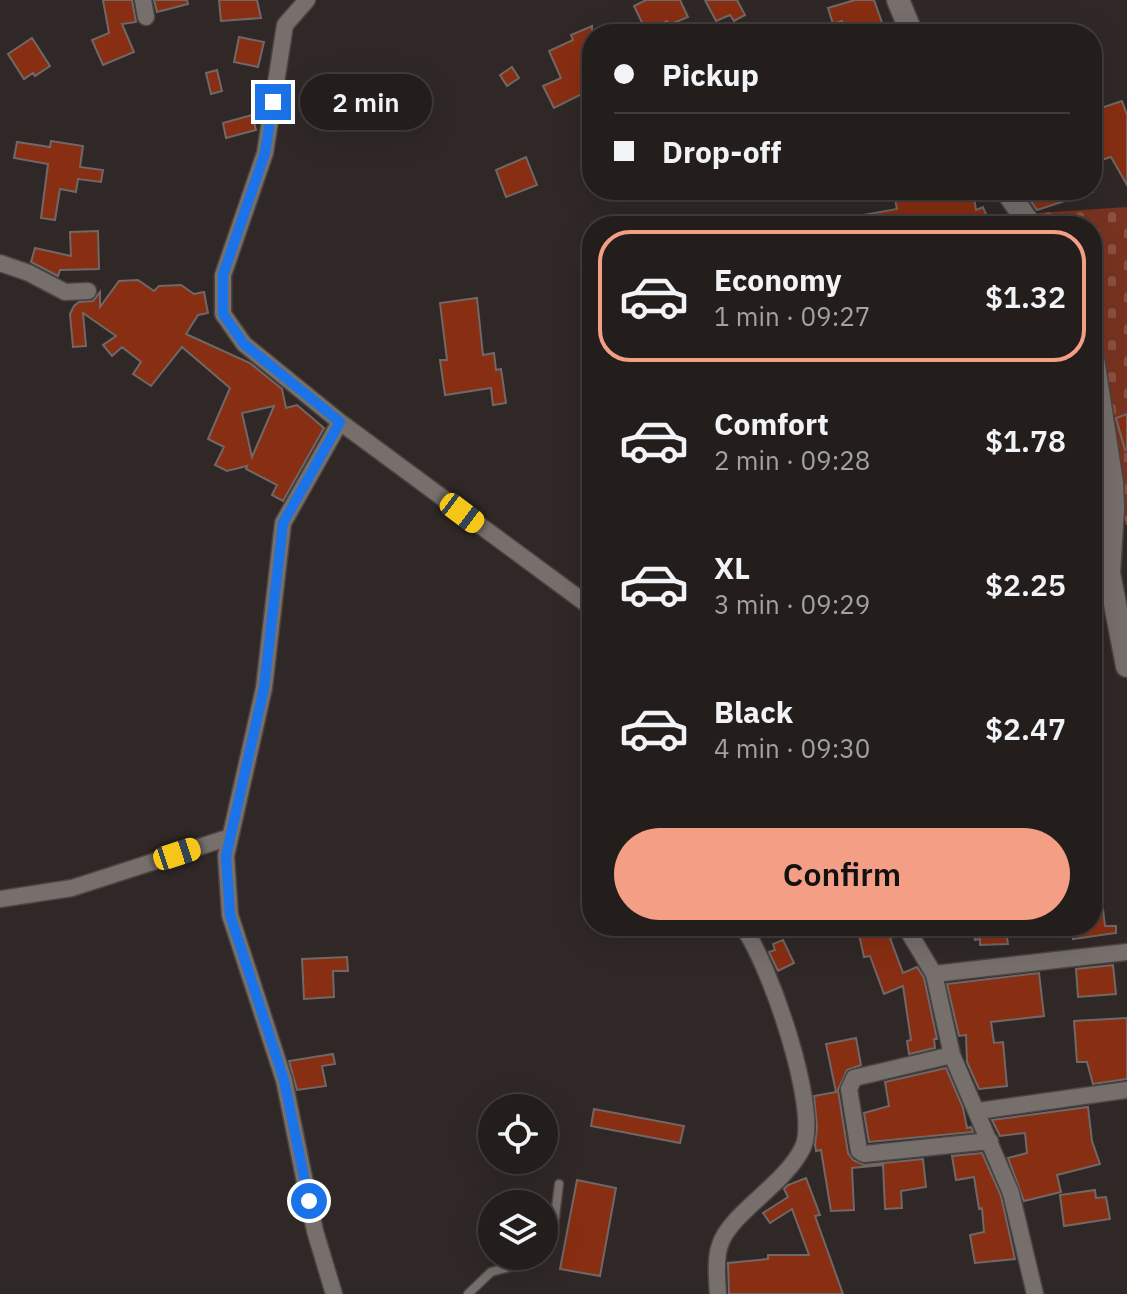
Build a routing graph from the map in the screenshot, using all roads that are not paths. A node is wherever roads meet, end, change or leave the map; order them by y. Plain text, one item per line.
1 (143, 0) edge
2 (307, 0) edge
3 (898, 0) edge
4 (146, 17) dead end
5 (908, 24) edge
6 (0, 263) edge
7 (88, 291) dead end
8 (340, 422) junction
9 (1102, 424) edge
10 (1102, 549) edge
11 (1109, 573) junction
12 (582, 601) edge
13 (1127, 666) edge
14 (230, 837) junction
15 (0, 899) edge
16 (748, 936) edge
17 (911, 936) edge
18 (1127, 952) edge
19 (934, 974) junction
20 (952, 1055) junction
21 (1127, 1090) edge
22 (978, 1111) junction
23 (990, 1141) junction
24 (559, 1184) dead end
25 (558, 1192) edge
26 (498, 1270) edge
27 (334, 1294) edge
28 (468, 1294) edge
29 (718, 1294) edge
30 (1035, 1294) edge

1 - 4 street
2 - 8 street
3 - 5 street
6 - 7 street
8 - 12 street
8 - 14 street
9 - 11 street
10 - 11 street
11 - 13 street
14 - 15 street
14 - 27 street
16 - 29 street
17 - 19 street
18 - 19 street
19 - 20 street
20 - 22 street
20 - 23 street
21 - 22 street
22 - 23 street
23 - 30 street
24 - 25 lane
26 - 28 lane

